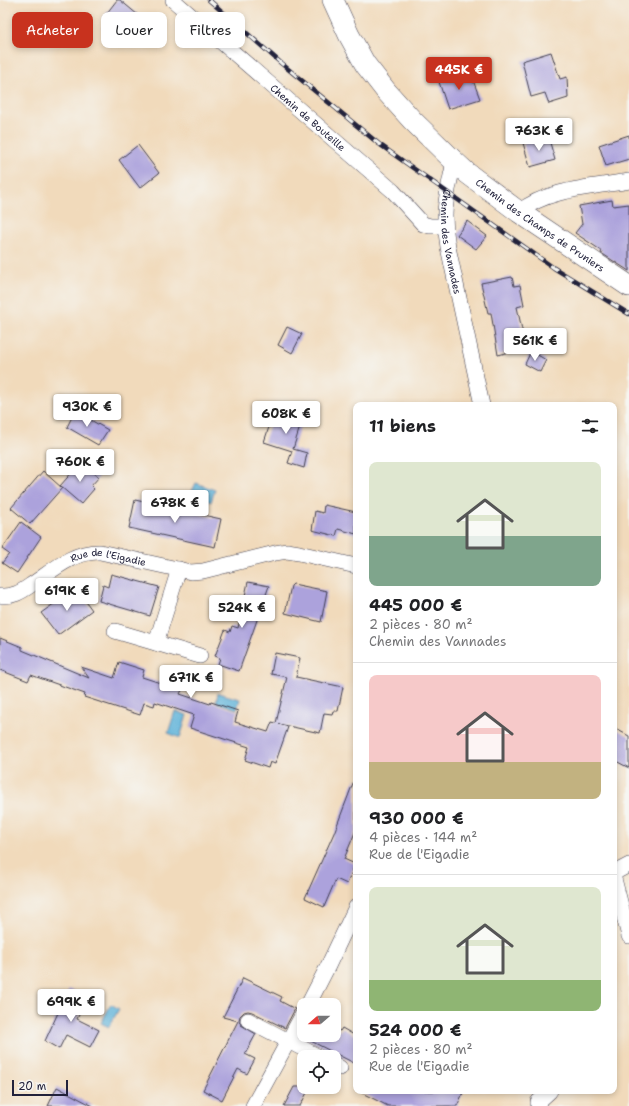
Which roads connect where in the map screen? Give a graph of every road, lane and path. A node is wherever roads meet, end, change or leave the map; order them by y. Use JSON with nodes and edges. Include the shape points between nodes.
{"nodes":[{"id":1,"x":173,"y":0,"type":"edge"},
{"id":2,"x":333,"y":0,"type":"edge"},
{"id":3,"x":454,"y":161,"type":"junction"},
{"id":4,"x":629,"y":181,"type":"edge"},
{"id":5,"x":519,"y":212,"type":"junction"},
{"id":6,"x":445,"y":226,"type":"junction"},
{"id":7,"x":629,"y":286,"type":"edge"},
{"id":8,"x":481,"y":402,"type":"edge"},
{"id":9,"x":353,"y":565,"type":"edge"},
{"id":10,"x":179,"y":569,"type":"junction"},
{"id":11,"x":0,"y":596,"type":"edge"},
{"id":12,"x":114,"y":631,"type":"dead end"},
{"id":13,"x":156,"y":643,"type":"junction"},
{"id":14,"x":200,"y":656,"type":"dead end"},
{"id":15,"x":629,"y":865,"type":"edge"},
{"id":16,"x":617,"y":871,"type":"edge"},
{"id":17,"x":617,"y":890,"type":"edge"},
{"id":18,"x":353,"y":913,"type":"edge"},
{"id":19,"x":629,"y":936,"type":"edge"},
{"id":20,"x":312,"y":998,"type":"edge"},
{"id":21,"x":248,"y":1020,"type":"dead end"},
{"id":22,"x":297,"y":1025,"type":"edge"},
{"id":23,"x":288,"y":1041,"type":"junction"},
{"id":24,"x":305,"y":1050,"type":"edge"},
{"id":25,"x":547,"y":1094,"type":"edge"},
{"id":26,"x":538,"y":1104,"type":"edge"},
{"id":27,"x":253,"y":1106,"type":"edge"}],
"edges":[{"from":1,"to":6,"type":"street","name":"Chemin de Bouteille","via":[[392,190],[423,224]]},
{"from":2,"to":3,"type":"street","via":[[365,64],[391,97]]},
{"from":3,"to":5,"type":"street","name":"Chemin des Champs de Pruniers"},
{"from":3,"to":6,"type":"street","name":"Chemin des Vannades","via":[[447,194]]},
{"from":4,"to":5,"type":"street","via":[[561,192],[537,200]]},
{"from":5,"to":7,"type":"street","name":"Chemin des Champs de Pruniers"},
{"from":6,"to":8,"type":"street","name":"Chemin des Vannades"},
{"from":9,"to":10,"type":"street","name":"Rue de l'Eigadie","via":[[287,551],[203,571]]},
{"from":10,"to":11,"type":"street","name":"Rue de l'Eigadie","via":[[100,552],[88,553],[72,558],[12,596]]},
{"from":10,"to":13,"type":"street"},
{"from":12,"to":13,"type":"street"},
{"from":13,"to":14,"type":"street"},
{"from":15,"to":16,"type":"street"},
{"from":17,"to":19,"type":"street"},
{"from":18,"to":20,"type":"street"},
{"from":21,"to":23,"type":"street"},
{"from":22,"to":23,"type":"street"},
{"from":23,"to":24,"type":"street"},
{"from":23,"to":27,"type":"street"},
{"from":25,"to":26,"type":"street"}]}
